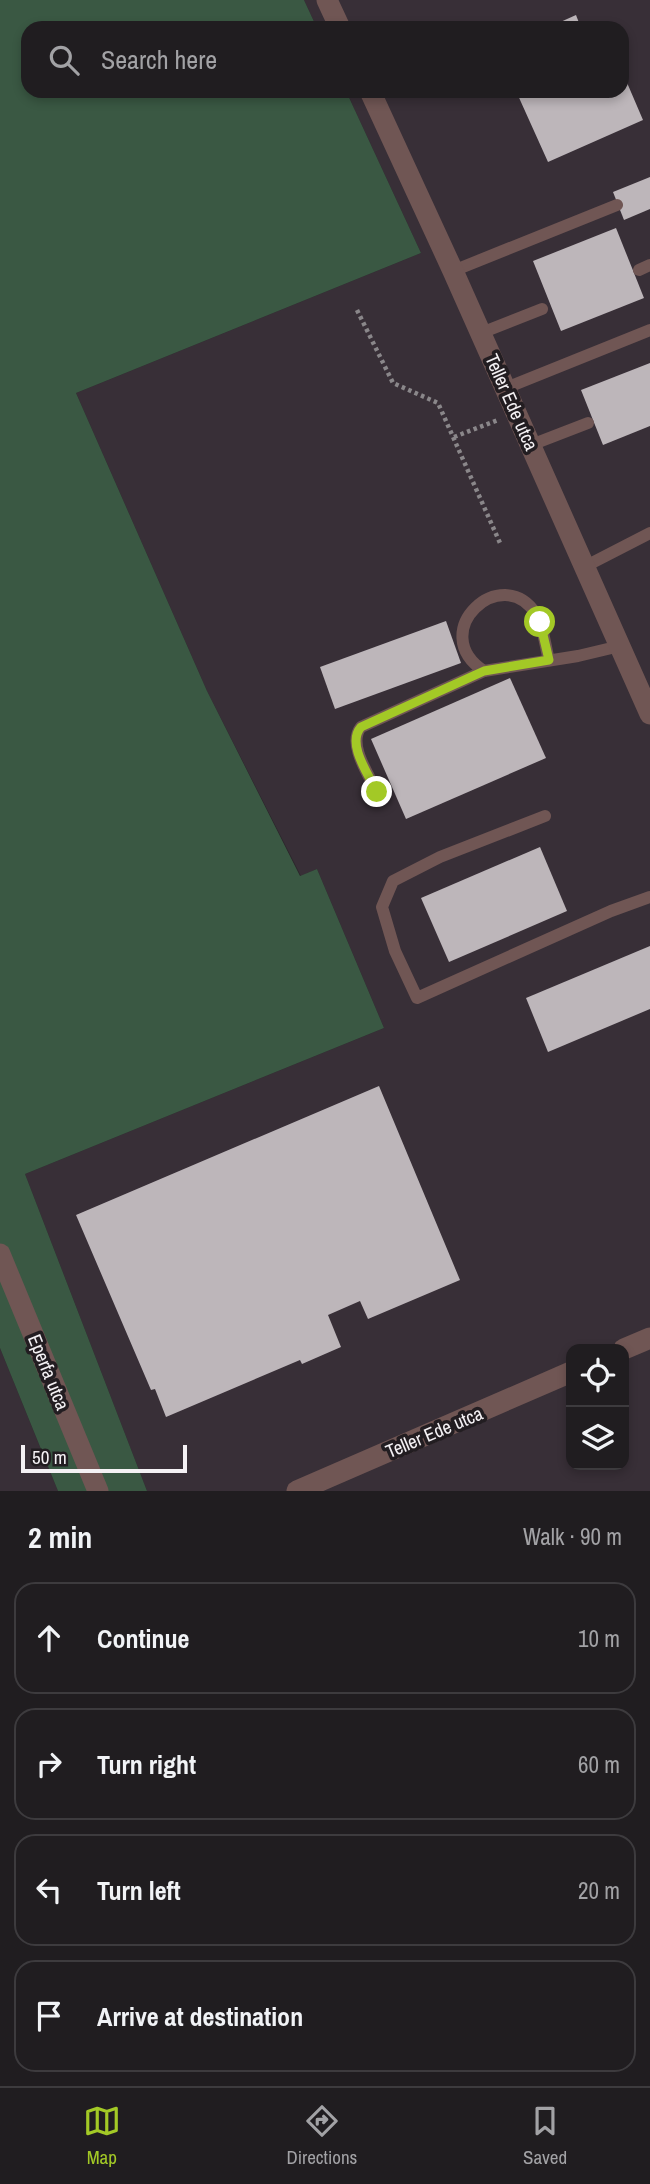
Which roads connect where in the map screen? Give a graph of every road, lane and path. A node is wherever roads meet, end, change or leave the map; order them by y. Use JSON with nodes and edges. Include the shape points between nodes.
{"nodes":[{"id":1,"x":327,"y":0,"type":"edge"},
{"id":2,"x":337,"y":21,"type":"edge"},
{"id":3,"x":373,"y":98,"type":"edge"},
{"id":4,"x":617,"y":205,"type":"dead end"},
{"id":5,"x":453,"y":271,"type":"junction"},
{"id":6,"x":542,"y":309,"type":"dead end"},
{"id":7,"x":356,"y":310,"type":"dead end"},
{"id":8,"x":650,"y":330,"type":"edge"},
{"id":9,"x":481,"y":332,"type":"junction"},
{"id":10,"x":506,"y":388,"type":"junction"},
{"id":11,"x":516,"y":412,"type":"junction"},
{"id":12,"x":588,"y":423,"type":"dead end"},
{"id":13,"x":453,"y":438,"type":"junction"},
{"id":14,"x":531,"y":445,"type":"junction"},
{"id":15,"x":650,"y":533,"type":"edge"},
{"id":16,"x":500,"y":543,"type":"dead end"},
{"id":17,"x":584,"y":567,"type":"junction"},
{"id":18,"x":620,"y":646,"type":"junction"},
{"id":19,"x":549,"y":660,"type":"junction"},
{"id":20,"x":484,"y":671,"type":"junction"},
{"id":21,"x":650,"y":714,"type":"edge"},
{"id":22,"x":377,"y":792,"type":"dead end"},
{"id":23,"x":545,"y":816,"type":"dead end"},
{"id":24,"x":650,"y":897,"type":"edge"},
{"id":25,"x":0,"y":1254,"type":"edge"},
{"id":26,"x":650,"y":1338,"type":"edge"},
{"id":27,"x":629,"y":1347,"type":"edge"},
{"id":28,"x":566,"y":1375,"type":"edge"},
{"id":29,"x":98,"y":1491,"type":"edge"},
{"id":30,"x":296,"y":1491,"type":"edge"}],
"edges":[{"from":1,"to":2,"type":"street"},
{"from":3,"to":5,"type":"street","name":"Teller Ede utca"},
{"from":4,"to":5,"type":"lane"},
{"from":5,"to":9,"type":"street","name":"Teller Ede utca"},
{"from":6,"to":9,"type":"lane"},
{"from":7,"to":13,"type":"path","via":[[393,383],[438,402]]},
{"from":8,"to":10,"type":"lane"},
{"from":9,"to":10,"type":"street","name":"Teller Ede utca"},
{"from":10,"to":11,"type":"street","name":"Teller Ede utca"},
{"from":11,"to":13,"type":"path"},
{"from":11,"to":14,"type":"street","name":"Teller Ede utca"},
{"from":12,"to":14,"type":"lane"},
{"from":13,"to":16,"type":"path"},
{"from":14,"to":17,"type":"street","name":"Teller Ede utca"},
{"from":15,"to":17,"type":"lane"},
{"from":17,"to":18,"type":"street","name":"Teller Ede utca"},
{"from":18,"to":19,"type":"lane"},
{"from":18,"to":21,"type":"street","name":"Teller Ede utca"},
{"from":19,"to":20,"type":"lane"},
{"from":19,"to":20,"type":"lane","via":[[534,611],[512,597],[492,597],[470,612],[463,631],[466,651]]},
{"from":20,"to":22,"type":"lane","via":[[361,727],[356,745]]},
{"from":23,"to":24,"type":"lane","via":[[440,857],[393,881],[382,907],[395,951],[417,998]]},
{"from":25,"to":29,"type":"street","name":"Eperfa utca"},
{"from":26,"to":27,"type":"street"},
{"from":28,"to":30,"type":"street","name":"Teller Ede utca"}]}
